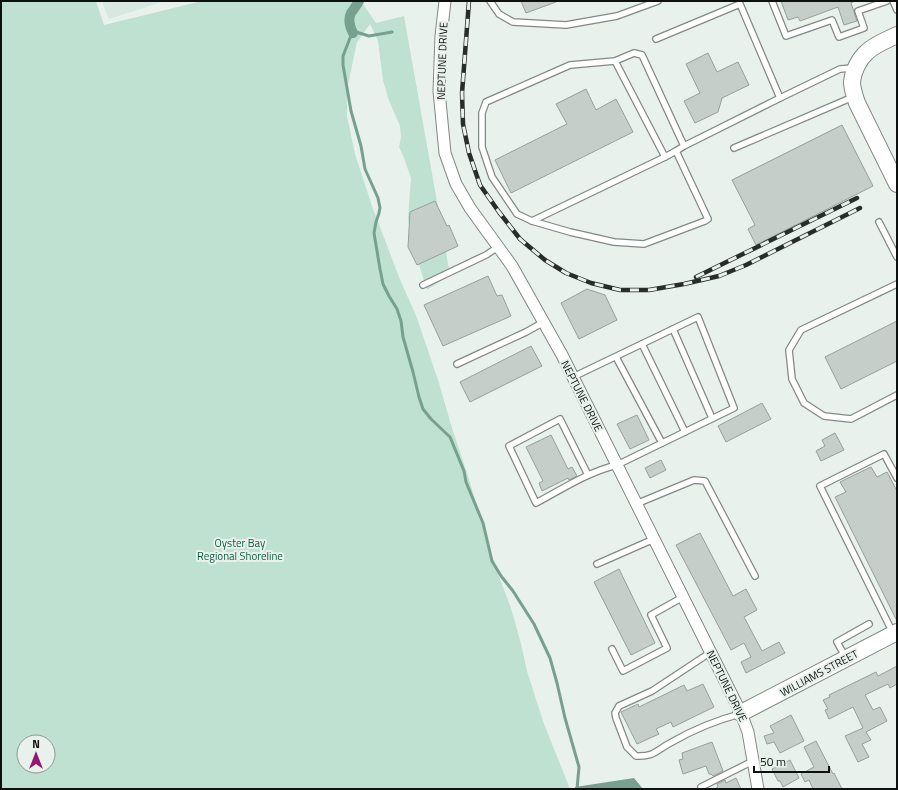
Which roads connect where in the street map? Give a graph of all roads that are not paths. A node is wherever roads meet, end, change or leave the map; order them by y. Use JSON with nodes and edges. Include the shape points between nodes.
{"nodes":[{"id":1,"x":445,"y":1,"type":"edge"},
{"id":2,"x":490,"y":1,"type":"edge"},
{"id":3,"x":658,"y":1,"type":"edge"},
{"id":4,"x":772,"y":1,"type":"edge"},
{"id":5,"x":887,"y":1,"type":"edge"},
{"id":6,"x":893,"y":1,"type":"edge"},
{"id":7,"x":897,"y":10,"type":"edge"},
{"id":8,"x":897,"y":35,"type":"edge"},
{"id":9,"x":656,"y":39,"type":"dead end"},
{"id":10,"x":615,"y":61,"type":"junction"},
{"id":11,"x":856,"y":69,"type":"junction"},
{"id":12,"x":854,"y":96,"type":"junction"},
{"id":13,"x":780,"y":98,"type":"junction"},
{"id":14,"x":684,"y":146,"type":"junction"},
{"id":15,"x":734,"y":148,"type":"dead end"},
{"id":16,"x":676,"y":151,"type":"junction"},
{"id":17,"x":665,"y":157,"type":"junction"},
{"id":18,"x":897,"y":184,"type":"edge"},
{"id":19,"x":532,"y":221,"type":"junction"},
{"id":20,"x":879,"y":222,"type":"dead end"},
{"id":21,"x":498,"y":247,"type":"junction"},
{"id":22,"x":897,"y":257,"type":"edge"},
{"id":23,"x":897,"y":284,"type":"edge"},
{"id":24,"x":423,"y":285,"type":"dead end"},
{"id":25,"x":544,"y":322,"type":"junction"},
{"id":26,"x":673,"y":329,"type":"junction"},
{"id":27,"x":642,"y":344,"type":"junction"},
{"id":28,"x":616,"y":357,"type":"junction"},
{"id":29,"x":457,"y":364,"type":"dead end"},
{"id":30,"x":573,"y":378,"type":"junction"},
{"id":31,"x":897,"y":395,"type":"edge"},
{"id":32,"x":712,"y":418,"type":"junction"},
{"id":33,"x":685,"y":432,"type":"junction"},
{"id":34,"x":662,"y":443,"type":"junction"},
{"id":35,"x":617,"y":465,"type":"junction"},
{"id":36,"x":588,"y":475,"type":"junction"},
{"id":37,"x":897,"y":478,"type":"edge"},
{"id":38,"x":636,"y":504,"type":"junction"},
{"id":39,"x":654,"y":539,"type":"junction"},
{"id":40,"x":597,"y":564,"type":"dead end"},
{"id":41,"x":754,"y":576,"type":"dead end"},
{"id":42,"x":683,"y":597,"type":"junction"},
{"id":43,"x":869,"y":624,"type":"dead end"},
{"id":44,"x":895,"y":633,"type":"edge"},
{"id":45,"x":612,"y":649,"type":"dead end"},
{"id":46,"x":710,"y":652,"type":"junction"},
{"id":47,"x":846,"y":659,"type":"junction"},
{"id":48,"x":741,"y":713,"type":"junction"},
{"id":49,"x":753,"y":761,"type":"junction"},
{"id":50,"x":701,"y":786,"type":"dead end"},
{"id":51,"x":758,"y":789,"type":"edge"}],
"edges":[{"from":1,"to":21,"type":"street","name":"NEPTUNE DRIVE","via":[[439,91],[445,153],[456,184]]},
{"from":2,"to":3,"type":"lane","via":[[499,14],[513,22],[566,25],[617,16]]},
{"from":4,"to":5,"type":"lane","via":[[786,36],[832,20],[839,38],[864,28],[858,11]]},
{"from":6,"to":7,"type":"lane"},
{"from":8,"to":11,"type":"street","via":[[867,52]]},
{"from":9,"to":13,"type":"lane","via":[[740,4]]},
{"from":10,"to":14,"type":"lane","via":[[634,53],[642,55]]},
{"from":10,"to":17,"type":"lane"},
{"from":10,"to":19,"type":"lane","via":[[570,65],[486,102],[482,113],[482,147],[492,177],[517,214]]},
{"from":11,"to":12,"type":"street","via":[[852,82]]},
{"from":11,"to":13,"type":"lane","via":[[840,69]]},
{"from":12,"to":15,"type":"lane"},
{"from":12,"to":18,"type":"street"},
{"from":13,"to":14,"type":"lane"},
{"from":14,"to":16,"type":"lane"},
{"from":16,"to":17,"type":"lane"},
{"from":16,"to":19,"type":"lane","via":[[708,219],[705,221],[644,244],[614,242]]},
{"from":17,"to":19,"type":"lane"},
{"from":20,"to":22,"type":"lane"},
{"from":21,"to":24,"type":"lane","via":[[486,256]]},
{"from":21,"to":25,"type":"street","name":"NEPTUNE DRIVE","via":[[512,266]]},
{"from":23,"to":31,"type":"lane","via":[[801,330],[789,350],[792,379],[804,403],[824,416],[851,419]]},
{"from":25,"to":29,"type":"lane"},
{"from":25,"to":30,"type":"street","name":"NEPTUNE DRIVE"},
{"from":26,"to":27,"type":"lane"},
{"from":26,"to":32,"type":"lane"},
{"from":26,"to":32,"type":"lane","via":[[698,317],[734,408]]},
{"from":27,"to":28,"type":"lane"},
{"from":27,"to":33,"type":"lane"},
{"from":28,"to":30,"type":"lane"},
{"from":28,"to":34,"type":"lane"},
{"from":30,"to":35,"type":"street","name":"NEPTUNE DRIVE"},
{"from":32,"to":33,"type":"lane"},
{"from":33,"to":34,"type":"lane"},
{"from":34,"to":35,"type":"lane"},
{"from":35,"to":36,"type":"lane"},
{"from":35,"to":38,"type":"street","name":"NEPTUNE DRIVE"},
{"from":36,"to":36,"type":"lane","via":[[536,503],[509,446],[560,419]]},
{"from":37,"to":44,"type":"lane","via":[[884,454],[820,486]]},
{"from":38,"to":39,"type":"street","name":"NEPTUNE DRIVE"},
{"from":38,"to":41,"type":"lane","via":[[694,480],[705,481]]},
{"from":39,"to":40,"type":"lane"},
{"from":39,"to":42,"type":"street","name":"NEPTUNE DRIVE"},
{"from":42,"to":45,"type":"lane","via":[[651,615],[667,648],[623,671]]},
{"from":42,"to":46,"type":"street","name":"NEPTUNE DRIVE"},
{"from":43,"to":47,"type":"lane","via":[[837,642]]},
{"from":44,"to":47,"type":"street","name":"WILLIAMS STREET"},
{"from":46,"to":48,"type":"street","name":"NEPTUNE DRIVE"},
{"from":46,"to":48,"type":"lane","via":[[652,691],[620,706],[615,713],[627,747],[636,756],[651,755],[671,742],[721,719]]},
{"from":47,"to":48,"type":"street","name":"WILLIAMS STREET"},
{"from":48,"to":49,"type":"street","name":"NEPTUNE DRIVE","via":[[748,732]]},
{"from":49,"to":50,"type":"lane"},
{"from":49,"to":51,"type":"street","name":"NEPTUNE DRIVE"}]}
